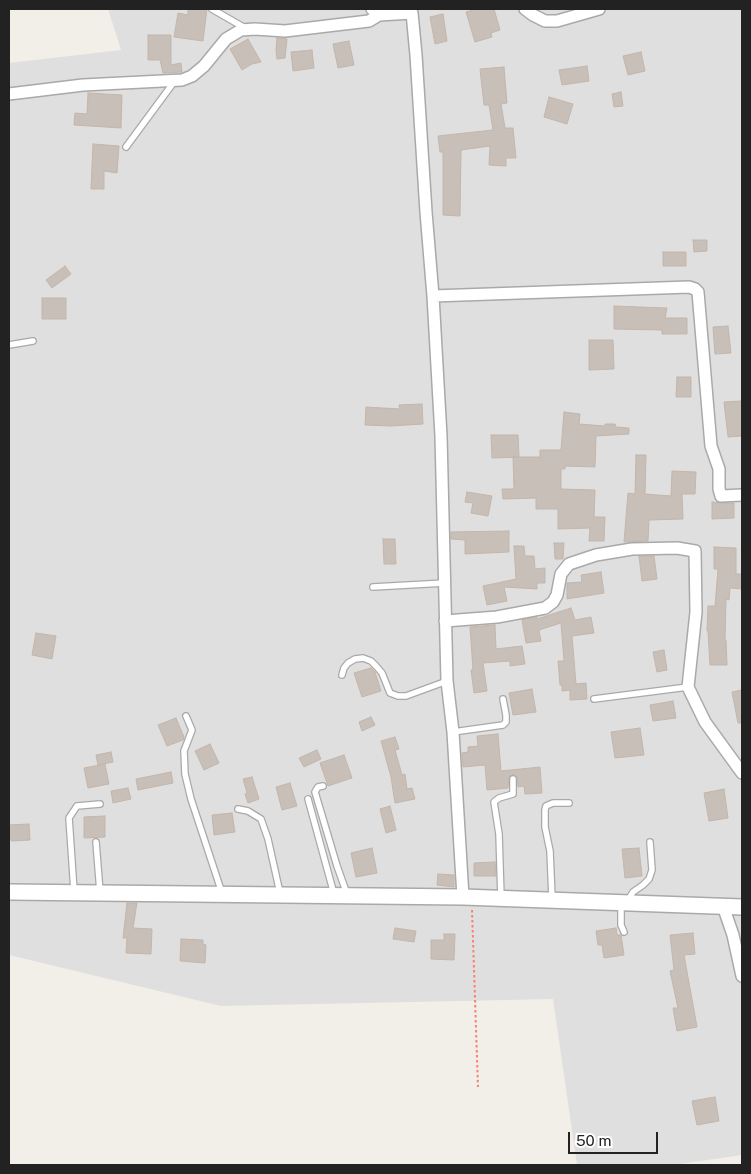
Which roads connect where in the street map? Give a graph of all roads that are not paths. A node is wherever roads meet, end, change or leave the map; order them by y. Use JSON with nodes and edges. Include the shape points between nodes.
{"nodes":[{"id":1,"x":212,"y":9,"type":"edge"},
{"id":2,"x":525,"y":9,"type":"edge"},
{"id":3,"x":598,"y":9,"type":"edge"},
{"id":4,"x":416,"y":11,"type":"edge"},
{"id":5,"x":376,"y":12,"type":"edge"},
{"id":6,"x":247,"y":28,"type":"junction"},
{"id":7,"x":174,"y":82,"type":"junction"},
{"id":8,"x":9,"y":94,"type":"edge"},
{"id":9,"x":126,"y":147,"type":"dead end"},
{"id":10,"x":433,"y":296,"type":"junction"},
{"id":11,"x":33,"y":341,"type":"dead end"},
{"id":12,"x":9,"y":345,"type":"edge"},
{"id":13,"x":742,"y":495,"type":"edge"},
{"id":14,"x":446,"y":583,"type":"junction"},
{"id":15,"x":373,"y":587,"type":"dead end"},
{"id":16,"x":445,"y":622,"type":"junction"},
{"id":17,"x":342,"y":676,"type":"dead end"},
{"id":18,"x":447,"y":681,"type":"junction"},
{"id":19,"x":688,"y":687,"type":"junction"},
{"id":20,"x":503,"y":699,"type":"dead end"},
{"id":21,"x":594,"y":699,"type":"dead end"},
{"id":22,"x":186,"y":716,"type":"dead end"},
{"id":23,"x":453,"y":732,"type":"junction"},
{"id":24,"x":742,"y":772,"type":"edge"},
{"id":25,"x":513,"y":780,"type":"dead end"},
{"id":26,"x":323,"y":786,"type":"dead end"},
{"id":27,"x":308,"y":800,"type":"dead end"},
{"id":28,"x":568,"y":803,"type":"dead end"},
{"id":29,"x":100,"y":804,"type":"dead end"},
{"id":30,"x":238,"y":809,"type":"dead end"},
{"id":31,"x":96,"y":842,"type":"dead end"},
{"id":32,"x":650,"y":842,"type":"dead end"},
{"id":33,"x":9,"y":892,"type":"edge"},
{"id":34,"x":74,"y":893,"type":"junction"},
{"id":35,"x":100,"y":894,"type":"junction"},
{"id":36,"x":222,"y":895,"type":"junction"},
{"id":37,"x":280,"y":895,"type":"junction"},
{"id":38,"x":341,"y":896,"type":"junction"},
{"id":39,"x":467,"y":898,"type":"junction"},
{"id":40,"x":501,"y":900,"type":"junction"},
{"id":41,"x":552,"y":900,"type":"junction"},
{"id":42,"x":624,"y":902,"type":"junction"},
{"id":43,"x":723,"y":906,"type":"junction"},
{"id":44,"x":742,"y":908,"type":"edge"},
{"id":45,"x":624,"y":932,"type":"dead end"},
{"id":46,"x":742,"y":976,"type":"edge"}],
"edges":[{"from":1,"to":6,"type":"lane"},
{"from":2,"to":3,"type":"street","via":[[545,21]]},
{"from":4,"to":5,"type":"street"},
{"from":4,"to":10,"type":"street","via":[[416,55]]},
{"from":5,"to":6,"type":"street","via":[[369,21],[285,31]]},
{"from":6,"to":7,"type":"street","via":[[226,39],[192,76]]},
{"from":7,"to":8,"type":"street","via":[[83,84]]},
{"from":7,"to":9,"type":"lane"},
{"from":10,"to":13,"type":"street","via":[[694,289],[698,292],[711,446],[719,469],[719,489],[721,496]]},
{"from":10,"to":14,"type":"street"},
{"from":11,"to":12,"type":"lane"},
{"from":14,"to":15,"type":"lane"},
{"from":14,"to":16,"type":"street"},
{"from":16,"to":18,"type":"street"},
{"from":16,"to":19,"type":"street","via":[[544,608],[557,595],[561,574],[569,564],[596,555],[632,549],[695,551],[696,612]]},
{"from":17,"to":18,"type":"lane","via":[[348,663],[363,658],[376,666],[390,693],[398,696]]},
{"from":18,"to":23,"type":"street"},
{"from":19,"to":21,"type":"lane"},
{"from":19,"to":24,"type":"street","via":[[705,722]]},
{"from":20,"to":23,"type":"lane","via":[[506,722],[503,725]]},
{"from":22,"to":36,"type":"lane","via":[[192,730],[184,751],[190,799]]},
{"from":23,"to":39,"type":"street"},
{"from":25,"to":40,"type":"lane","via":[[513,794],[494,802],[499,834]]},
{"from":26,"to":38,"type":"lane","via":[[315,792],[337,866]]},
{"from":27,"to":38,"type":"lane"},
{"from":28,"to":41,"type":"lane","via":[[553,803],[545,810]]},
{"from":29,"to":34,"type":"lane","via":[[77,806],[70,818]]},
{"from":30,"to":37,"type":"lane","via":[[261,818]]},
{"from":31,"to":35,"type":"lane"},
{"from":32,"to":42,"type":"lane","via":[[652,870],[649,879]]},
{"from":33,"to":34,"type":"street"},
{"from":34,"to":35,"type":"street"},
{"from":35,"to":36,"type":"street"},
{"from":36,"to":37,"type":"street"},
{"from":37,"to":38,"type":"street"},
{"from":38,"to":39,"type":"street"},
{"from":39,"to":40,"type":"street"},
{"from":40,"to":41,"type":"street"},
{"from":41,"to":42,"type":"street"},
{"from":42,"to":43,"type":"street"},
{"from":42,"to":45,"type":"lane","via":[[621,925]]},
{"from":43,"to":44,"type":"street"},
{"from":43,"to":46,"type":"street"}]}
